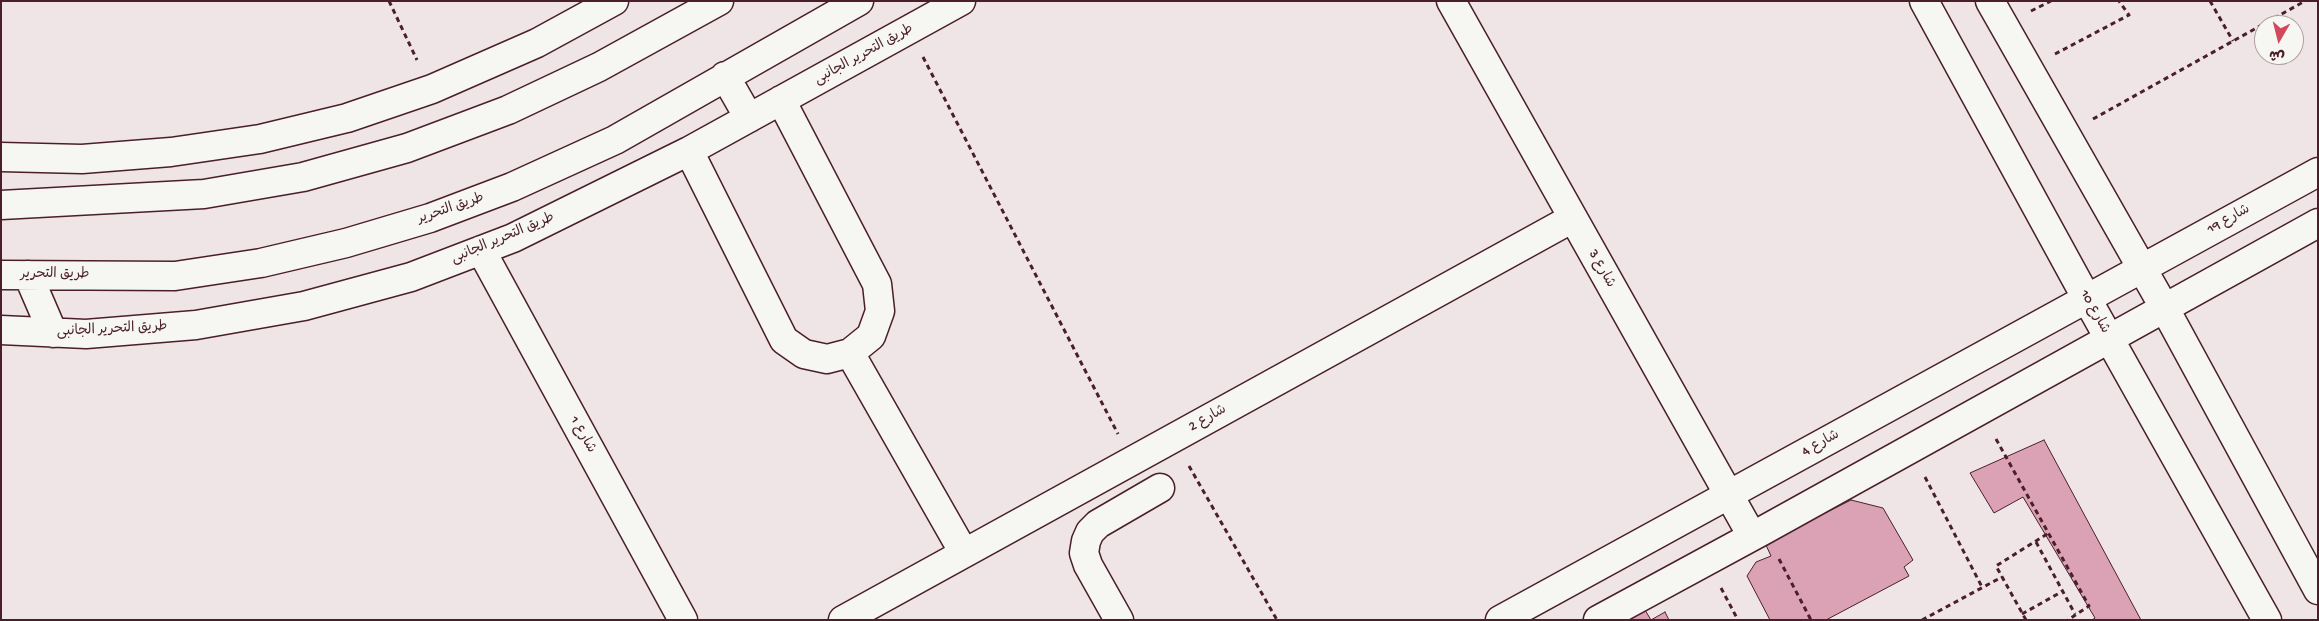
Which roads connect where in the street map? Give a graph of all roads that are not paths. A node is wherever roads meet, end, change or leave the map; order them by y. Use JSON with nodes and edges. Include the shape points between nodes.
{"nodes":[{"id":1,"x":614,"y":1,"type":"edge"},
{"id":2,"x":719,"y":1,"type":"edge"},
{"id":3,"x":859,"y":1,"type":"edge"},
{"id":4,"x":961,"y":1,"type":"edge"},
{"id":5,"x":1450,"y":1,"type":"edge"},
{"id":6,"x":1924,"y":1,"type":"edge"},
{"id":7,"x":1990,"y":1,"type":"edge"},
{"id":8,"x":725,"y":76,"type":"junction"},
{"id":9,"x":781,"y":100,"type":"junction"},
{"id":10,"x":749,"y":118,"type":"junction"},
{"id":11,"x":689,"y":151,"type":"junction"},
{"id":12,"x":1,"y":157,"type":"edge"},
{"id":13,"x":2318,"y":172,"type":"edge"},
{"id":14,"x":1,"y":205,"type":"edge"},
{"id":15,"x":1573,"y":218,"type":"junction"},
{"id":16,"x":2318,"y":223,"type":"edge"},
{"id":17,"x":481,"y":250,"type":"junction"},
{"id":18,"x":2141,"y":268,"type":"junction"},
{"id":19,"x":28,"y":275,"type":"junction"},
{"id":20,"x":1,"y":276,"type":"edge"},
{"id":21,"x":2087,"y":298,"type":"junction"},
{"id":22,"x":2164,"y":307,"type":"junction"},
{"id":23,"x":1,"y":330,"type":"edge"},
{"id":24,"x":52,"y":334,"type":"junction"},
{"id":25,"x":2109,"y":338,"type":"junction"},
{"id":26,"x":850,"y":353,"type":"junction"},
{"id":27,"x":1160,"y":488,"type":"dead end"},
{"id":28,"x":1729,"y":495,"type":"junction"},
{"id":29,"x":1758,"y":533,"type":"junction"},
{"id":30,"x":964,"y":553,"type":"junction"},
{"id":31,"x":2318,"y":590,"type":"edge"},
{"id":32,"x":683,"y":620,"type":"edge"},
{"id":33,"x":843,"y":620,"type":"edge"},
{"id":34,"x":1119,"y":620,"type":"edge"},
{"id":35,"x":1500,"y":620,"type":"edge"},
{"id":36,"x":1598,"y":620,"type":"edge"},
{"id":37,"x":2267,"y":620,"type":"edge"}],
"edges":[{"from":1,"to":12,"type":"street","via":[[537,42],[432,90],[347,118],[260,139],[171,152],[82,159]]},
{"from":2,"to":14,"type":"street","via":[[599,67],[516,106],[407,148],[303,177],[204,194]]},
{"from":3,"to":8,"type":"street","name":"طريق التحرير"},
{"from":4,"to":9,"type":"street","name":"طريق التحرير الجانبى"},
{"from":5,"to":15,"type":"street","name":"شارع 3"},
{"from":6,"to":21,"type":"street","name":"شارع 10"},
{"from":7,"to":18,"type":"street"},
{"from":8,"to":10,"type":"street"},
{"from":8,"to":19,"type":"street","name":"طريق التحرير","via":[[615,140],[512,187],[430,218],[346,243],[261,263],[175,276]]},
{"from":9,"to":10,"type":"street","name":"طريق التحرير الجانبى"},
{"from":9,"to":26,"type":"street","via":[[877,284],[880,311],[870,336]]},
{"from":10,"to":11,"type":"street","name":"طريق التحرير الجانبى"},
{"from":11,"to":17,"type":"street","name":"طريق التحرير الجانبى","via":[[513,238]]},
{"from":11,"to":26,"type":"street","via":[[784,340],[804,354],[827,359]]},
{"from":13,"to":18,"type":"street","name":"شارع 19"},
{"from":15,"to":28,"type":"street","name":"شارع 3"},
{"from":15,"to":30,"type":"street","name":"شارع 2"},
{"from":16,"to":22,"type":"street"},
{"from":17,"to":24,"type":"street","name":"طريق التحرير الجانبى","via":[[410,277],[304,306],[196,325]]},
{"from":17,"to":32,"type":"street","name":"شارع 1"},
{"from":18,"to":21,"type":"street","name":"شارع 4"},
{"from":18,"to":22,"type":"street"},
{"from":19,"to":20,"type":"street","name":"طريق التحرير"},
{"from":19,"to":24,"type":"street"},
{"from":21,"to":25,"type":"street","name":"شارع 10"},
{"from":21,"to":28,"type":"street","name":"شارع 4"},
{"from":22,"to":25,"type":"street"},
{"from":22,"to":31,"type":"street"},
{"from":23,"to":24,"type":"street","name":"طريق التحرير الجانبى"},
{"from":25,"to":29,"type":"street"},
{"from":25,"to":37,"type":"street","name":"شارع 10"},
{"from":26,"to":30,"type":"street"},
{"from":27,"to":34,"type":"street","via":[[1098,524],[1086,541],[1084,553],[1088,566]]},
{"from":28,"to":29,"type":"street","name":"شارع 3"},
{"from":28,"to":35,"type":"street","name":"شارع 4"},
{"from":29,"to":36,"type":"street"},
{"from":30,"to":33,"type":"street","name":"شارع 2"}]}
